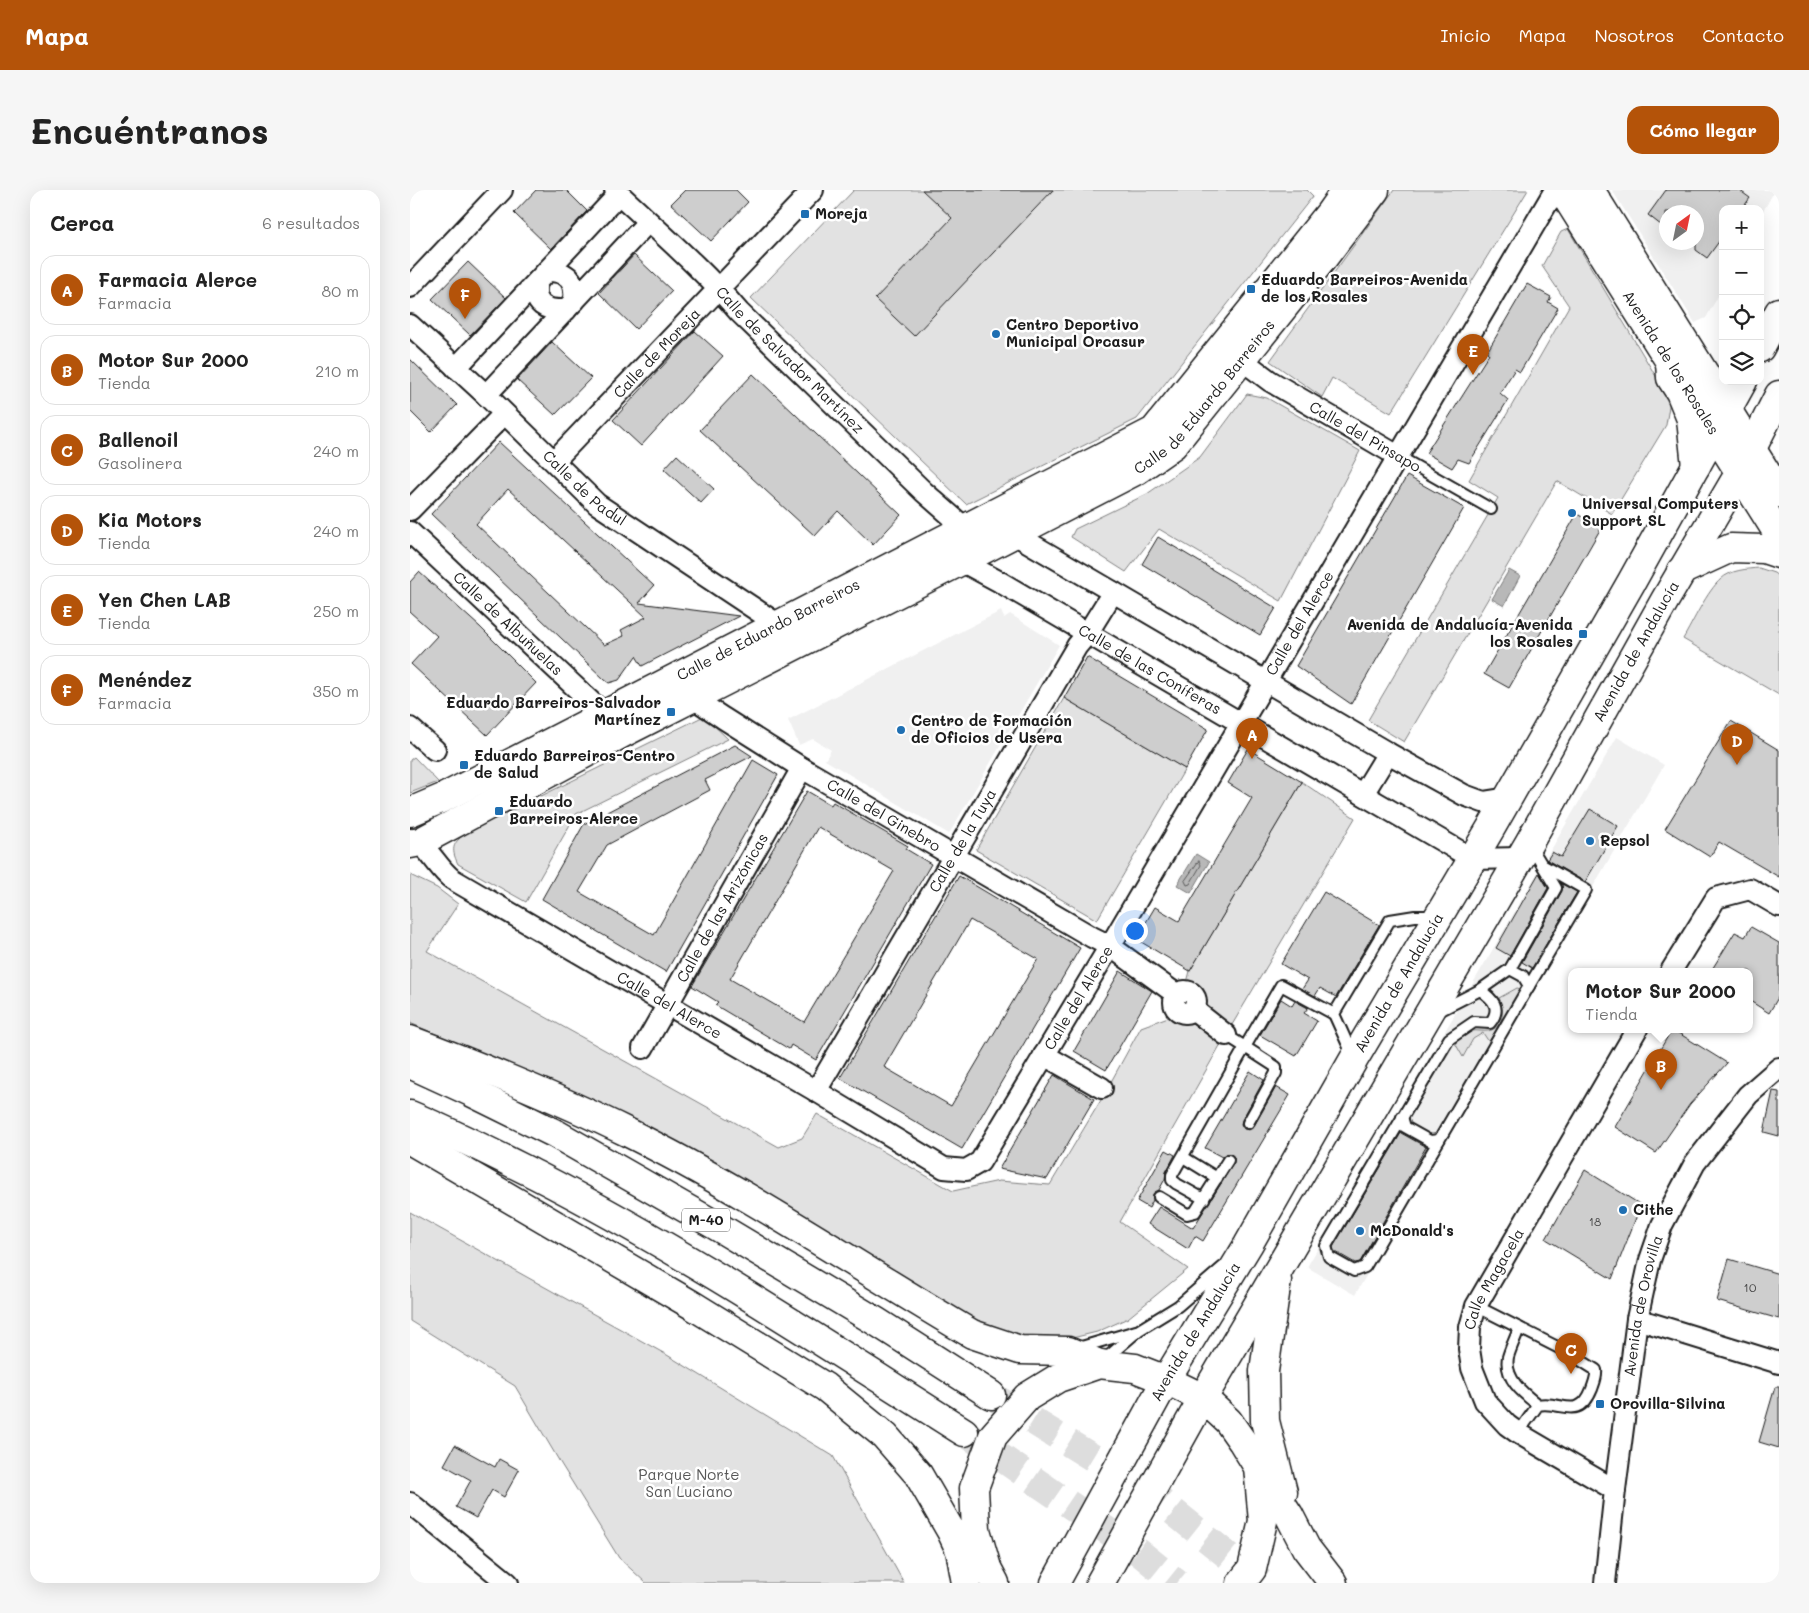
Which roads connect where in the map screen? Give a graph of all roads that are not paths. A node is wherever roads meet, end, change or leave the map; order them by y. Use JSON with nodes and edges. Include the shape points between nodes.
{"nodes":[{"id":1,"x":502,"y":190,"type":"edge"},
{"id":2,"x":1346,"y":190,"type":"edge"},
{"id":3,"x":1375,"y":190,"type":"edge"},
{"id":4,"x":1555,"y":190,"type":"edge"},
{"id":5,"x":1562,"y":190,"type":"edge"},
{"id":6,"x":1590,"y":190,"type":"edge"},
{"id":7,"x":617,"y":192,"type":"edge"},
{"id":8,"x":801,"y":194,"type":"edge"},
{"id":9,"x":648,"y":222,"type":"junction"},
{"id":10,"x":542,"y":277,"type":"junction"},
{"id":11,"x":410,"y":287,"type":"edge"},
{"id":12,"x":718,"y":288,"type":"junction"},
{"id":13,"x":570,"y":306,"type":"junction"},
{"id":14,"x":1779,"y":312,"type":"edge"},
{"id":15,"x":410,"y":325,"type":"edge"},
{"id":16,"x":1764,"y":340,"type":"edge"},
{"id":17,"x":1242,"y":360,"type":"junction"},
{"id":18,"x":1670,"y":361,"type":"junction"},
{"id":19,"x":456,"y":368,"type":"junction"},
{"id":20,"x":1741,"y":385,"type":"edge"},
{"id":21,"x":1779,"y":394,"type":"edge"},
{"id":22,"x":486,"y":395,"type":"junction"},
{"id":23,"x":1728,"y":409,"type":"junction"},
{"id":24,"x":504,"y":414,"type":"junction"},
{"id":25,"x":1715,"y":433,"type":"junction"},
{"id":26,"x":1752,"y":448,"type":"junction"},
{"id":27,"x":1398,"y":456,"type":"junction"},
{"id":28,"x":554,"y":461,"type":"junction"},
{"id":29,"x":1696,"y":466,"type":"junction"},
{"id":30,"x":1740,"y":472,"type":"junction"},
{"id":31,"x":1779,"y":493,"type":"edge"},
{"id":32,"x":1491,"y":509,"type":"dead end"},
{"id":33,"x":410,"y":510,"type":"edge"},
{"id":34,"x":965,"y":528,"type":"junction"},
{"id":35,"x":410,"y":532,"type":"edge"},
{"id":36,"x":1014,"y":534,"type":"junction"},
{"id":37,"x":1779,"y":534,"type":"edge"},
{"id":38,"x":1779,"y":554,"type":"edge"},
{"id":39,"x":961,"y":561,"type":"junction"},
{"id":40,"x":1681,"y":572,"type":"junction"},
{"id":41,"x":1113,"y":592,"type":"junction"},
{"id":42,"x":779,"y":625,"type":"junction"},
{"id":43,"x":1087,"y":634,"type":"junction"},
{"id":44,"x":1266,"y":680,"type":"junction"},
{"id":45,"x":693,"y":698,"type":"junction"},
{"id":46,"x":605,"y":715,"type":"junction"},
{"id":47,"x":1241,"y":722,"type":"junction"},
{"id":48,"x":410,"y":728,"type":"edge"},
{"id":49,"x":435,"y":750,"type":"dead end"},
{"id":50,"x":1388,"y":753,"type":"junction"},
{"id":51,"x":802,"y":768,"type":"junction"},
{"id":52,"x":1363,"y":794,"type":"junction"},
{"id":53,"x":443,"y":798,"type":"junction"},
{"id":54,"x":1508,"y":798,"type":"junction"},
{"id":55,"x":410,"y":812,"type":"edge"},
{"id":56,"x":413,"y":841,"type":"edge"},
{"id":57,"x":1531,"y":855,"type":"junction"},
{"id":58,"x":954,"y":856,"type":"junction"},
{"id":59,"x":1473,"y":859,"type":"junction"},
{"id":60,"x":1779,"y":906,"type":"edge"},
{"id":61,"x":1439,"y":916,"type":"junction"},
{"id":62,"x":1110,"y":946,"type":"junction"},
{"id":63,"x":1673,"y":968,"type":"edge"},
{"id":64,"x":1510,"y":969,"type":"junction"},
{"id":65,"x":1529,"y":986,"type":"junction"},
{"id":66,"x":1480,"y":990,"type":"junction"},
{"id":67,"x":668,"y":1006,"type":"junction"},
{"id":68,"x":1334,"y":1014,"type":"junction"},
{"id":69,"x":1425,"y":1018,"type":"junction"},
{"id":70,"x":1635,"y":1033,"type":"edge"},
{"id":71,"x":1226,"y":1035,"type":"joint"},
{"id":72,"x":410,"y":1040,"type":"edge"},
{"id":73,"x":1245,"y":1047,"type":"junction"},
{"id":74,"x":642,"y":1048,"type":"dead end"},
{"id":75,"x":1044,"y":1055,"type":"junction"},
{"id":76,"x":1354,"y":1059,"type":"junction"},
{"id":77,"x":410,"y":1064,"type":"edge"},
{"id":78,"x":1779,"y":1068,"type":"edge"},
{"id":79,"x":1102,"y":1088,"type":"dead end"},
{"id":80,"x":816,"y":1091,"type":"junction"},
{"id":81,"x":410,"y":1115,"type":"edge"},
{"id":82,"x":1402,"y":1117,"type":"junction"},
{"id":83,"x":1248,"y":1123,"type":"dead end"},
{"id":84,"x":410,"y":1140,"type":"edge"},
{"id":85,"x":1439,"y":1140,"type":"junction"},
{"id":86,"x":1183,"y":1158,"type":"junction"},
{"id":87,"x":1228,"y":1160,"type":"dead end"},
{"id":88,"x":1217,"y":1178,"type":"junction"},
{"id":89,"x":1159,"y":1197,"type":"dead end"},
{"id":90,"x":1204,"y":1199,"type":"junction"},
{"id":91,"x":1248,"y":1245,"type":"junction"},
{"id":92,"x":1279,"y":1267,"type":"junction"},
{"id":93,"x":1476,"y":1306,"type":"junction"},
{"id":94,"x":1637,"y":1319,"type":"junction"},
{"id":95,"x":1519,"y":1328,"type":"junction"},
{"id":96,"x":1139,"y":1330,"type":"junction"},
{"id":97,"x":1068,"y":1351,"type":"junction"},
{"id":98,"x":1779,"y":1363,"type":"edge"},
{"id":99,"x":1099,"y":1364,"type":"junction"},
{"id":100,"x":1166,"y":1380,"type":"junction"},
{"id":101,"x":991,"y":1395,"type":"tunnel mouth"},
{"id":102,"x":1202,"y":1398,"type":"junction"},
{"id":103,"x":1538,"y":1405,"type":"junction"},
{"id":104,"x":964,"y":1432,"type":"tunnel mouth"},
{"id":105,"x":1518,"y":1433,"type":"junction"},
{"id":106,"x":1258,"y":1467,"type":"junction"},
{"id":107,"x":1615,"y":1490,"type":"junction"},
{"id":108,"x":410,"y":1503,"type":"edge"},
{"id":109,"x":1289,"y":1515,"type":"junction"},
{"id":110,"x":983,"y":1578,"type":"edge"},
{"id":111,"x":508,"y":1583,"type":"edge"},
{"id":112,"x":1056,"y":1583,"type":"edge"},
{"id":113,"x":1100,"y":1583,"type":"edge"},
{"id":114,"x":1241,"y":1583,"type":"edge"},
{"id":115,"x":1333,"y":1583,"type":"edge"},
{"id":116,"x":1605,"y":1583,"type":"edge"}],
"edges":[{"from":1,"to":11,"type":"street"},
{"from":2,"to":34,"type":"main road","name":"Calle de Eduardo Barreiros","via":[[1154,431]]},
{"from":3,"to":17,"type":"main road","name":"Calle de Eduardo Barreiros"},
{"from":4,"to":27,"type":"street","name":"Calle del Alerce"},
{"from":5,"to":18,"type":"main road","name":"Avenida de los Rosales"},
{"from":6,"to":23,"type":"main road","name":"Avenida de los Rosales"},
{"from":7,"to":9,"type":"street","name":"Calle de Salvador Martínez"},
{"from":7,"to":10,"type":"street"},
{"from":8,"to":12,"type":"street","name":"Calle de Moreja"},
{"from":9,"to":12,"type":"street","name":"Calle de Salvador Martínez"},
{"from":9,"to":13,"type":"street"},
{"from":10,"to":13,"type":"street","via":[[536,293],[541,304],[552,310]]},
{"from":10,"to":13,"type":"street","via":[[556,271],[568,276],[574,287]]},
{"from":10,"to":19,"type":"street"},
{"from":12,"to":28,"type":"street","name":"Calle de Moreja"},
{"from":12,"to":34,"type":"street","name":"Calle de Salvador Martínez","via":[[924,492]]},
{"from":13,"to":22,"type":"street"},
{"from":14,"to":16,"type":"main road"},
{"from":15,"to":19,"type":"street","name":"Calle de Padul"},
{"from":17,"to":27,"type":"street","name":"Calle del Pinsapo","via":[[1270,381]]},
{"from":17,"to":36,"type":"main road","name":"Calle de Eduardo Barreiros","via":[[1173,445],[1138,470]]},
{"from":18,"to":25,"type":"main road","name":"Avenida de los Rosales"},
{"from":18,"to":29,"type":"main road","via":[[1671,378],[1691,419]]},
{"from":19,"to":22,"type":"street","name":"Calle de Padul"},
{"from":20,"to":23,"type":"main road","name":"Avenida de Andalucía"},
{"from":21,"to":26,"type":"main road","name":"Avenida de Andalucía"},
{"from":22,"to":24,"type":"street","name":"Calle de Padul"},
{"from":23,"to":25,"type":"main road","name":"Avenida de Andalucía"},
{"from":23,"to":26,"type":"main road","name":"Avenida de los Rosales"},
{"from":24,"to":28,"type":"street","name":"Calle de Padul"},
{"from":24,"to":33,"type":"street"},
{"from":25,"to":29,"type":"main road","name":"Avenida de Andalucía"},
{"from":25,"to":30,"type":"main road","name":"Avenida de los Rosales"},
{"from":26,"to":30,"type":"main road","name":"Avenida de Andalucía"},
{"from":26,"to":31,"type":"main road","name":"Avenida de los Rosales"},
{"from":27,"to":32,"type":"lane","name":"Calle del Pinsapo"},
{"from":27,"to":44,"type":"street","name":"Calle del Alerce"},
{"from":28,"to":42,"type":"street","name":"Calle de Padul","via":[[597,504]]},
{"from":29,"to":54,"type":"main road","name":"Avenida de Andalucía"},
{"from":30,"to":37,"type":"main road","name":"Avenida de los Rosales"},
{"from":30,"to":40,"type":"main road","name":"Avenida de Andalucía"},
{"from":34,"to":36,"type":"street"},
{"from":34,"to":39,"type":"street"},
{"from":34,"to":42,"type":"main road","name":"Calle de Eduardo Barreiros"},
{"from":35,"to":46,"type":"street","name":"Calle de Albuñuelas"},
{"from":36,"to":39,"type":"main road","name":"Calle de Eduardo Barreiros"},
{"from":36,"to":41,"type":"street"},
{"from":38,"to":40,"type":"main road","via":[[1764,549],[1730,548]]},
{"from":39,"to":43,"type":"street","name":"Calle de las Coníferas"},
{"from":39,"to":45,"type":"main road","name":"Calle de Eduardo Barreiros"},
{"from":40,"to":57,"type":"main road","name":"Avenida de Andalucía"},
{"from":41,"to":43,"type":"street","name":"Calle de la Tuya"},
{"from":41,"to":44,"type":"street"},
{"from":42,"to":46,"type":"main road","name":"Calle de Eduardo Barreiros"},
{"from":43,"to":47,"type":"street","name":"Calle de las Coníferas"},
{"from":43,"to":58,"type":"street","name":"Calle de la Tuya"},
{"from":44,"to":47,"type":"street","name":"Calle del Alerce"},
{"from":44,"to":50,"type":"street"},
{"from":45,"to":51,"type":"street","name":"Calle del Ginebro"},
{"from":45,"to":56,"type":"main road","name":"Calle de Eduardo Barreiros"},
{"from":46,"to":53,"type":"main road","name":"Calle de Eduardo Barreiros"},
{"from":47,"to":52,"type":"street","name":"Calle de las Coníferas"},
{"from":47,"to":62,"type":"street","name":"Calle del Alerce"},
{"from":48,"to":49,"type":"street"},
{"from":50,"to":52,"type":"street"},
{"from":50,"to":54,"type":"street","via":[[1476,801]]},
{"from":51,"to":58,"type":"street","name":"Calle del Ginebro"},
{"from":51,"to":67,"type":"street","name":"Calle de las Arizónicas"},
{"from":52,"to":59,"type":"street","name":"Calle de las Coníferas"},
{"from":53,"to":55,"type":"main road","name":"Calle de Eduardo Barreiros"},
{"from":53,"to":56,"type":"street","via":[[422,823]]},
{"from":54,"to":59,"type":"main road","name":"Avenida de Andalucía"},
{"from":56,"to":67,"type":"street","name":"Calle del Alerce","via":[[452,879]]},
{"from":57,"to":59,"type":"street"},
{"from":57,"to":64,"type":"lane","via":[[1556,888]]},
{"from":57,"to":65,"type":"lane","via":[[1586,890]]},
{"from":57,"to":69,"type":"main road","name":"Avenida de Andalucía"},
{"from":58,"to":62,"type":"street","name":"Calle del Ginebro"},
{"from":58,"to":80,"type":"street","name":"Calle de la Tuya"},
{"from":59,"to":61,"type":"main road","name":"Avenida de Andalucía"},
{"from":60,"to":63,"type":"street","via":[[1750,890],[1716,898]]},
{"from":61,"to":68,"type":"lane","via":[[1390,920]]},
{"from":61,"to":76,"type":"main road","name":"Avenida de Andalucía"},
{"from":62,"to":71,"type":"street","name":"Calle del Ginebro","via":[[1176,994],[1182,991],[1192,993],[1196,999],[1193,1009]]},
{"from":62,"to":75,"type":"street","name":"Calle del Alerce"},
{"from":64,"to":65,"type":"lane","via":[[1523,976]]},
{"from":64,"to":66,"type":"lane"},
{"from":65,"to":85,"type":"lane"},
{"from":66,"to":69,"type":"lane"},
{"from":66,"to":82,"type":"lane","via":[[1492,1000],[1495,1017],[1490,1023],[1474,1022],[1449,1039]]},
{"from":67,"to":74,"type":"street","name":"Calle de las Arizónicas"},
{"from":67,"to":80,"type":"street","name":"Calle del Alerce"},
{"from":68,"to":73,"type":"lane","via":[[1281,985]]},
{"from":68,"to":76,"type":"lane"},
{"from":69,"to":92,"type":"main road","name":"Avenida de Andalucía"},
{"from":70,"to":93,"type":"street","name":"Calle Magacela"},
{"from":71,"to":73,"type":"lane"},
{"from":72,"to":97,"type":"main road","via":[[490,1070],[628,1133],[701,1171],[972,1334],[1020,1350]]},
{"from":73,"to":83,"type":"lane","via":[[1276,1067],[1276,1074]]},
{"from":73,"to":86,"type":"lane"},
{"from":75,"to":79,"type":"street","name":"Calle del Alerce"},
{"from":75,"to":80,"type":"street","name":"Calle del Alerce","via":[[980,1162],[966,1170],[944,1168]]},
{"from":76,"to":91,"type":"main road","name":"Avenida de Andalucía"},
{"from":77,"to":101,"type":"main road","number":"M-40","via":[[581,1148],[878,1322]]},
{"from":78,"to":94,"type":"street","name":"Avenida de Orovilla","via":[[1748,1095],[1695,1163],[1659,1234]]},
{"from":81,"to":104,"type":"main road","number":"M-40","via":[[454,1133],[610,1214],[728,1282]]},
{"from":82,"to":85,"type":"lane","via":[[1405,1126],[1430,1141]]},
{"from":82,"to":85,"type":"lane","via":[[1326,1246],[1329,1257],[1354,1272],[1365,1267]]},
{"from":84,"to":110,"type":"main road","via":[[825,1387],[885,1436],[918,1474],[960,1550]]},
{"from":86,"to":88,"type":"lane"},
{"from":86,"to":90,"type":"lane","via":[[1172,1180]]},
{"from":87,"to":88,"type":"lane"},
{"from":88,"to":90,"type":"lane"},
{"from":89,"to":90,"type":"lane","via":[[1187,1214],[1195,1212]]},
{"from":91,"to":96,"type":"lane","via":[[1178,1306]]},
{"from":91,"to":100,"type":"main road","name":"Avenida de Andalucía"},
{"from":92,"to":102,"type":"main road","name":"Avenida de Andalucía"},
{"from":92,"to":109,"type":"main road","via":[[1264,1371],[1264,1420]]},
{"from":93,"to":95,"type":"lane"},
{"from":93,"to":105,"type":"street","name":"Calle Magacela","via":[[1470,1327],[1472,1368],[1485,1401]]},
{"from":94,"to":98,"type":"street"},
{"from":94,"to":107,"type":"street","name":"Avenida de Orovilla"},
{"from":95,"to":103,"type":"lane","via":[[1508,1358],[1510,1374],[1518,1389]]},
{"from":95,"to":103,"type":"lane","via":[[1596,1370],[1597,1376],[1584,1404],[1574,1409]]},
{"from":96,"to":97,"type":"lane"},
{"from":96,"to":99,"type":"lane"},
{"from":97,"to":99,"type":"main road"},
{"from":99,"to":100,"type":"main road","via":[[1135,1368]]},
{"from":99,"to":110,"type":"main road","via":[[1058,1378],[1027,1397],[993,1436],[974,1488]]},
{"from":100,"to":102,"type":"main road"},
{"from":100,"to":112,"type":"main road","name":"Avenida de Andalucía"},
{"from":102,"to":106,"type":"main road","via":[[1228,1421]]},
{"from":102,"to":113,"type":"main road","name":"Avenida de Andalucía"},
{"from":103,"to":105,"type":"lane"},
{"from":105,"to":107,"type":"street","name":"Calle Magacela"},
{"from":106,"to":109,"type":"main road"},
{"from":106,"to":114,"type":"main road","via":[[1263,1521],[1252,1569]]},
{"from":107,"to":116,"type":"street","name":"Avenida de Orovilla"},
{"from":108,"to":111,"type":"street"},
{"from":109,"to":115,"type":"main road","via":[[1306,1548]]}]}
